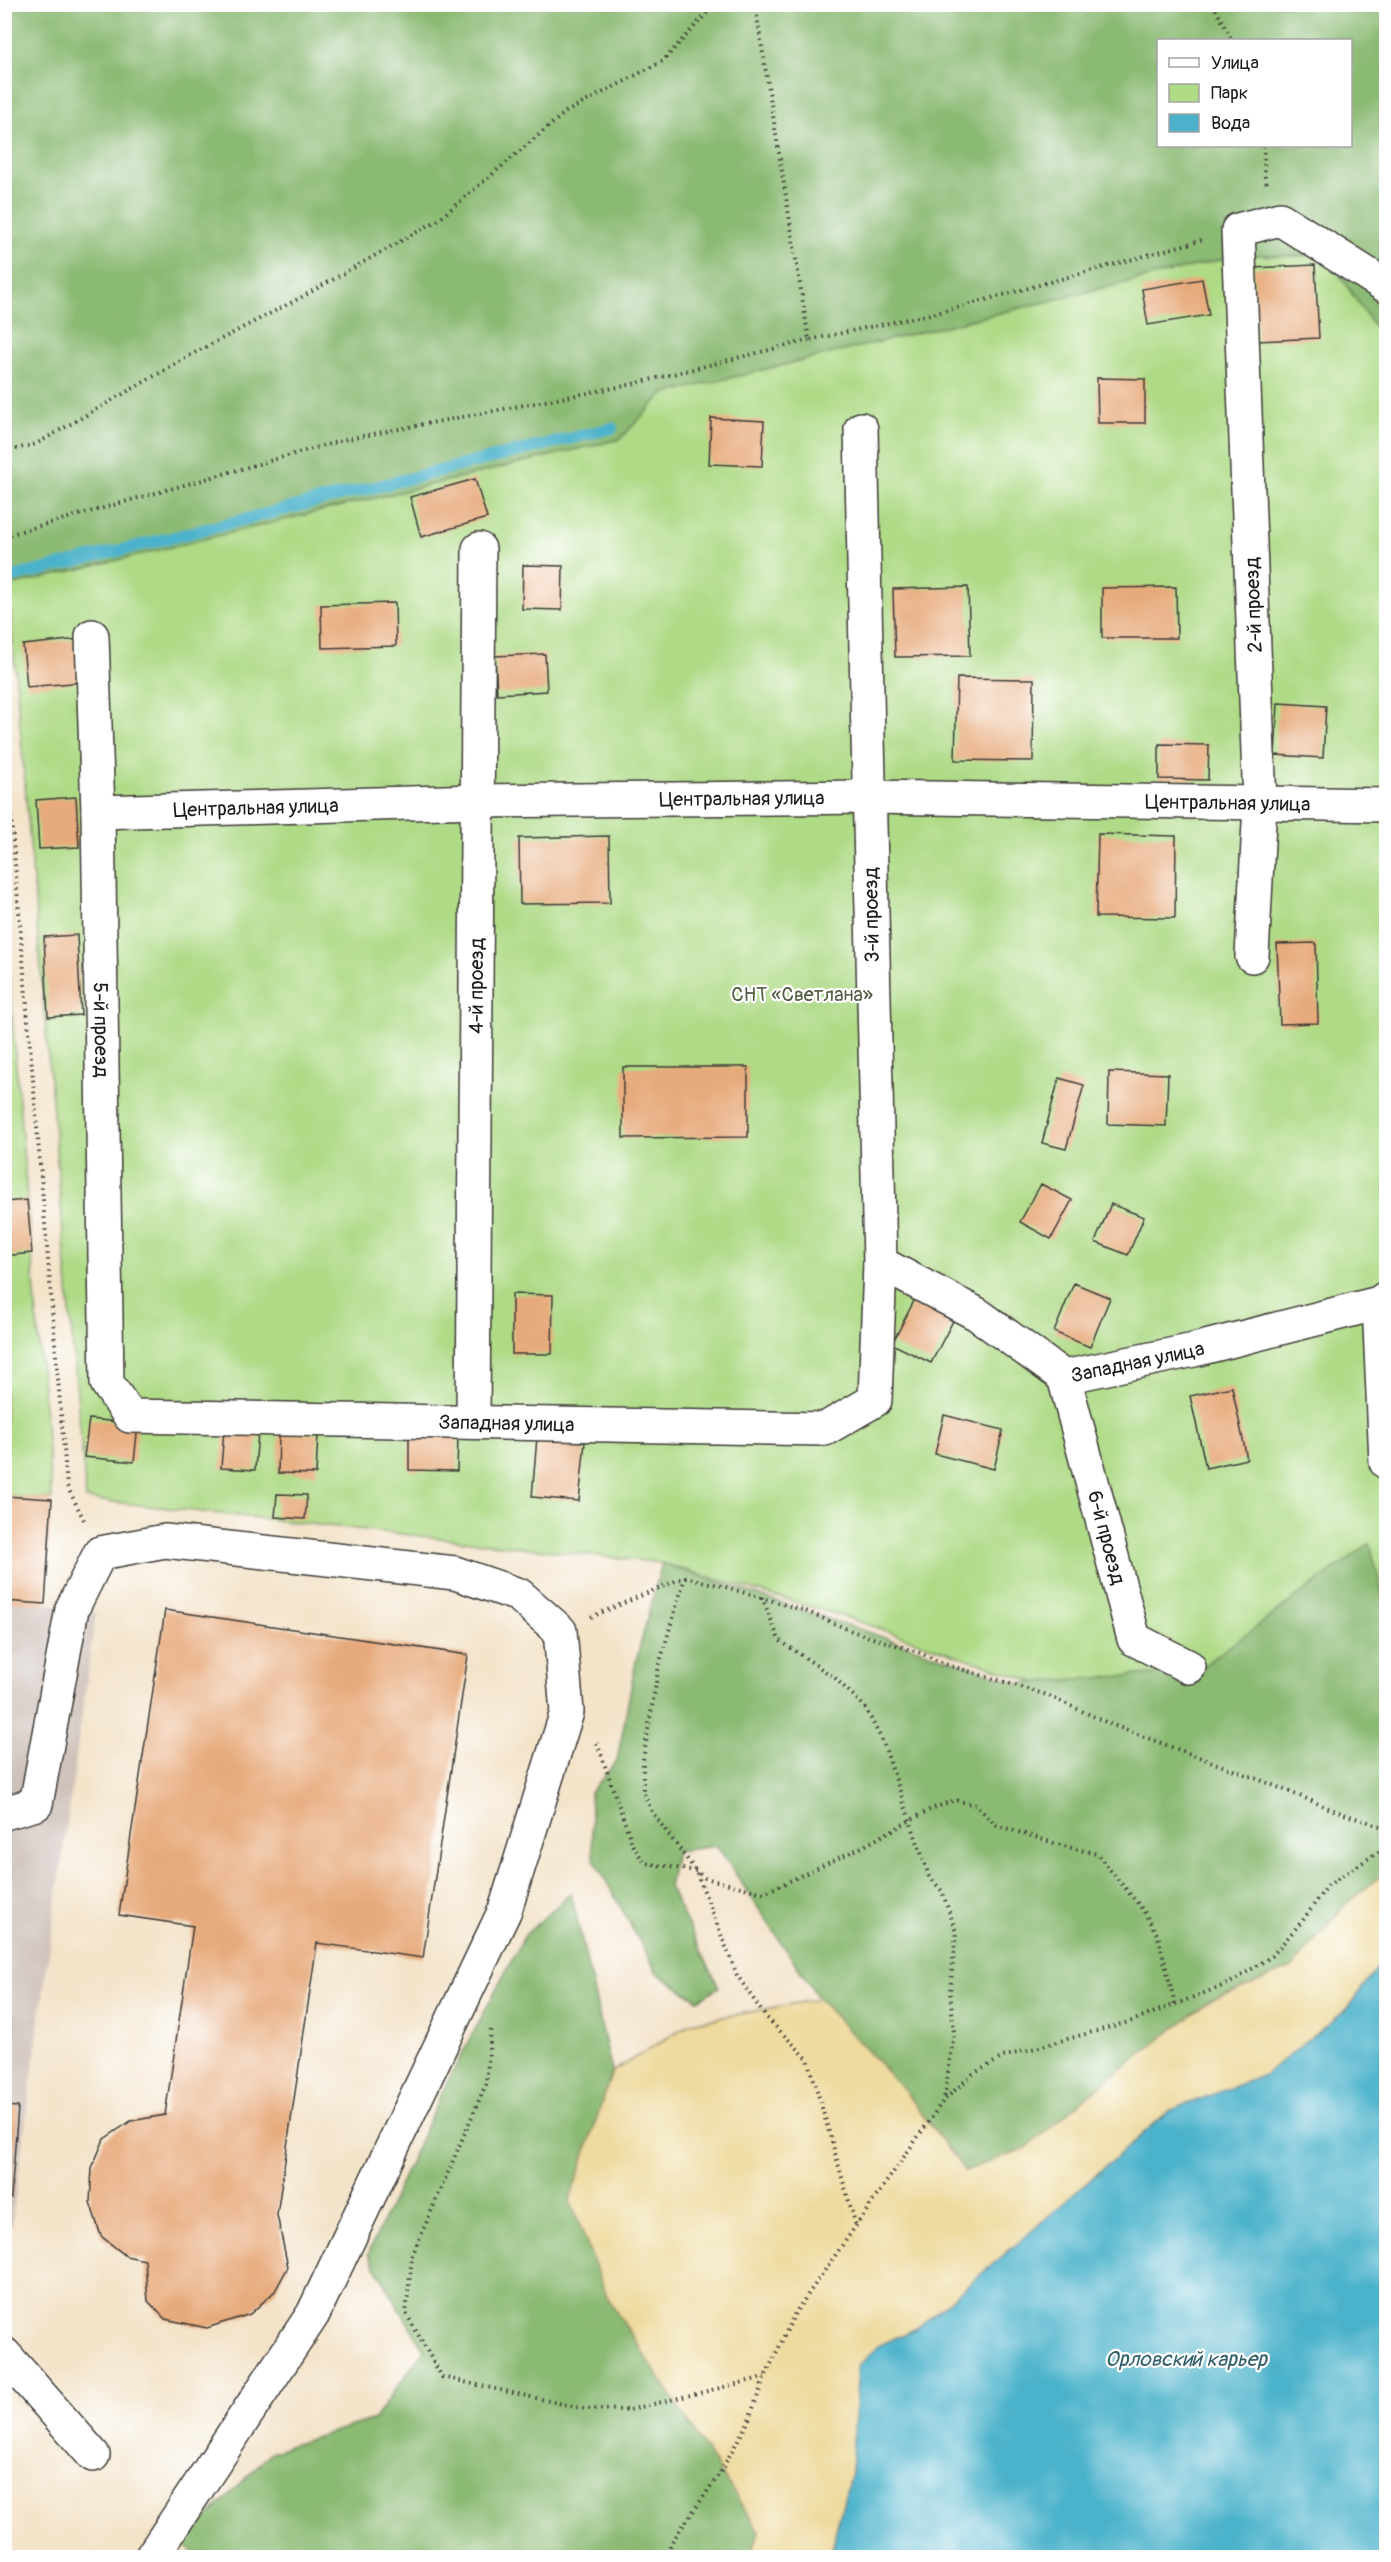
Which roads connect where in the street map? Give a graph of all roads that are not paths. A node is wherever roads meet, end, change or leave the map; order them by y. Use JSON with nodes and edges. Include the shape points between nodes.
{"nodes":[{"id":1,"x":1386,"y":286,"type":"edge"},
{"id":2,"x":861,"y":429,"type":"dead end"},
{"id":3,"x":479,"y":549,"type":"dead end"},
{"id":4,"x":92,"y":636,"type":"dead end"},
{"id":5,"x":868,"y":797,"type":"junction"},
{"id":6,"x":478,"y":801,"type":"junction"},
{"id":7,"x":1260,"y":804,"type":"junction"},
{"id":8,"x":1386,"y":805,"type":"edge"},
{"id":9,"x":98,"y":812,"type":"junction"},
{"id":10,"x":1252,"y":956,"type":"dead end"},
{"id":11,"x":880,"y":1263,"type":"junction"},
{"id":12,"x":1383,"y":1300,"type":"edge"},
{"id":13,"x":1064,"y":1377,"type":"junction"},
{"id":14,"x":875,"y":1400,"type":"joint"},
{"id":15,"x":130,"y":1416,"type":"joint"},
{"id":16,"x":473,"y":1422,"type":"junction"},
{"id":17,"x":1386,"y":1462,"type":"edge"},
{"id":18,"x":1189,"y":1666,"type":"dead end"},
{"id":19,"x":4,"y":1813,"type":"edge"},
{"id":20,"x":4,"y":2354,"type":"edge"},
{"id":21,"x":93,"y":2455,"type":"dead end"},
{"id":22,"x":151,"y":2558,"type":"edge"}],
"edges":[{"from":1,"to":7,"type":"street","name":"2-й проезд","via":[[1280,219],[1239,243]]},
{"from":2,"to":5,"type":"street","name":"3-й проезд"},
{"from":3,"to":6,"type":"street","name":"4-й проезд"},
{"from":4,"to":9,"type":"street","name":"5-й проезд"},
{"from":5,"to":6,"type":"street","name":"Центральная улица"},
{"from":5,"to":7,"type":"street","name":"Центральная улица"},
{"from":5,"to":11,"type":"street","name":"3-й проезд"},
{"from":6,"to":9,"type":"street","name":"Центральная улица"},
{"from":6,"to":16,"type":"street","name":"4-й проезд"},
{"from":7,"to":8,"type":"street","name":"Центральная улица"},
{"from":7,"to":10,"type":"street","name":"2-й проезд"},
{"from":9,"to":15,"type":"street","name":"5-й проезд","via":[[107,1383]]},
{"from":11,"to":13,"type":"street","name":"Западная улица","via":[[977,1314]]},
{"from":11,"to":14,"type":"street","name":"3-й проезд"},
{"from":12,"to":13,"type":"street","name":"Западная улица","via":[[1194,1350]]},
{"from":12,"to":17,"type":"street"},
{"from":13,"to":18,"type":"street","name":"6-й проезд","via":[[1134,1639]]},
{"from":14,"to":16,"type":"street","name":"Западная улица","via":[[825,1429]]},
{"from":15,"to":16,"type":"street","name":"Западная улица"},
{"from":19,"to":22,"type":"street","via":[[36,1804],[72,1609],[100,1553],[165,1541],[455,1573],[519,1595],[560,1631],[567,1712],[505,1910],[313,2314]]},
{"from":20,"to":21,"type":"street"}]}
